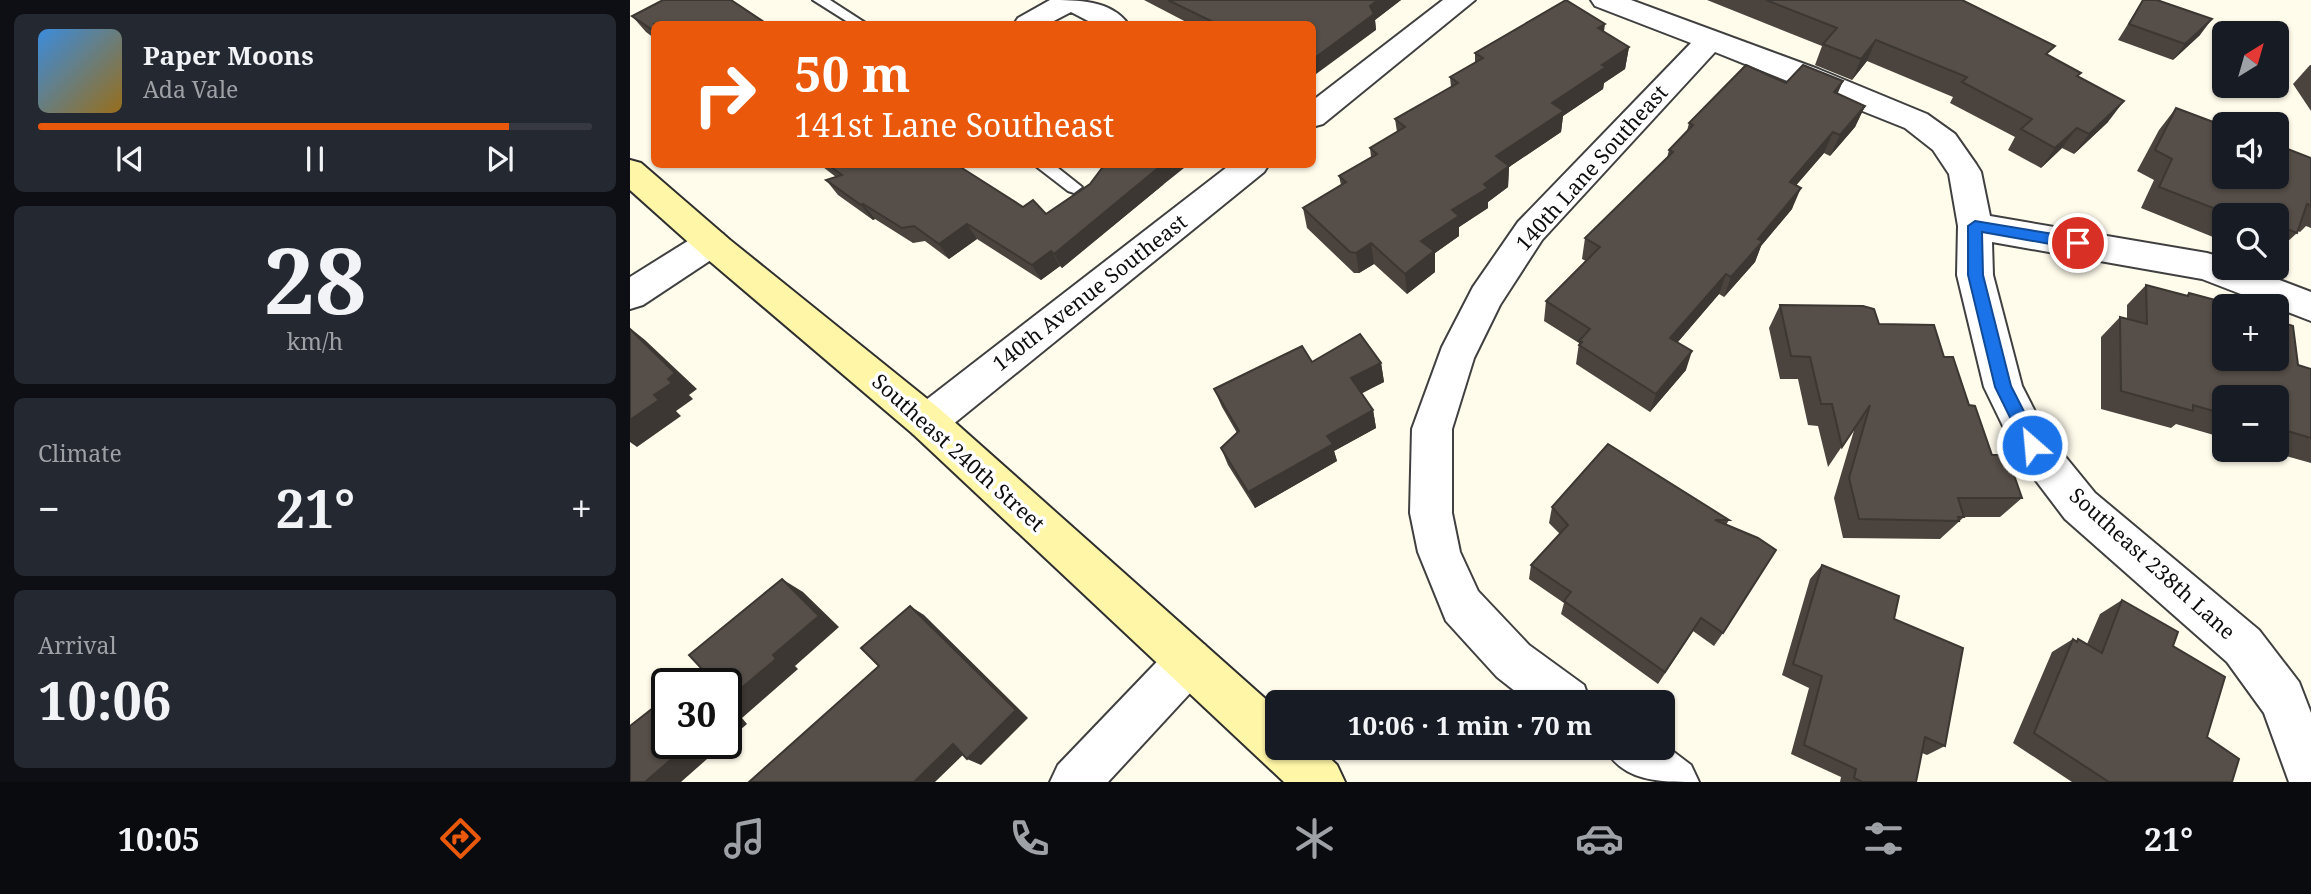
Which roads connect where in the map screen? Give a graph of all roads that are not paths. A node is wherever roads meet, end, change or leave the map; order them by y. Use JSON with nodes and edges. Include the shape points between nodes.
{"nodes":[{"id":1,"x":820,"y":0,"type":"edge"},
{"id":2,"x":1071,"y":0,"type":"edge"},
{"id":3,"x":1461,"y":0,"type":"edge"},
{"id":4,"x":1605,"y":0,"type":"edge"},
{"id":5,"x":855,"y":21,"type":"edge"},
{"id":6,"x":1033,"y":21,"type":"edge"},
{"id":7,"x":1109,"y":21,"type":"edge"},
{"id":8,"x":1710,"y":40,"type":"junction"},
{"id":9,"x":1316,"y":114,"type":"edge"},
{"id":10,"x":1047,"y":168,"type":"edge"},
{"id":11,"x":1248,"y":168,"type":"edge"},
{"id":12,"x":630,"y":171,"type":"edge"},
{"id":13,"x":1074,"y":187,"type":"dead end"},
{"id":14,"x":1975,"y":226,"type":"junction"},
{"id":15,"x":710,"y":243,"type":"junction"},
{"id":16,"x":630,"y":295,"type":"edge"},
{"id":17,"x":2311,"y":307,"type":"edge"},
{"id":18,"x":927,"y":422,"type":"junction"},
{"id":19,"x":1189,"y":662,"type":"junction"},
{"id":20,"x":1551,"y":690,"type":"edge"},
{"id":21,"x":1265,"y":731,"type":"edge"},
{"id":22,"x":1296,"y":760,"type":"edge"},
{"id":23,"x":1645,"y":760,"type":"edge"},
{"id":24,"x":2311,"y":776,"type":"edge"},
{"id":25,"x":1075,"y":782,"type":"edge"},
{"id":26,"x":1320,"y":782,"type":"edge"},
{"id":27,"x":1674,"y":782,"type":"edge"}],
"edges":[{"from":1,"to":5,"type":"lane"},
{"from":2,"to":6,"type":"street"},
{"from":2,"to":7,"type":"street"},
{"from":3,"to":9,"type":"street"},
{"from":4,"to":8,"type":"street","name":"Southeast 238th Lane"},
{"from":8,"to":14,"type":"street","name":"Southeast 238th Lane","via":[[1916,121],[1944,142],[1965,172]]},
{"from":8,"to":20,"type":"street","name":"140th Lane Southeast","via":[[1530,231],[1486,297],[1455,358],[1432,429],[1431,513],[1439,552],[1462,606],[1513,661]]},
{"from":10,"to":13,"type":"lane"},
{"from":11,"to":18,"type":"street","name":"140th Avenue Southeast"},
{"from":12,"to":15,"type":"main road","name":"Southeast 240th Street"},
{"from":14,"to":17,"type":"street","via":[[2207,265]]},
{"from":14,"to":24,"type":"street","name":"Southeast 238th Lane","via":[[1975,275],[2003,387],[2032,445],[2080,506],[2243,646],[2282,699]]},
{"from":15,"to":16,"type":"street"},
{"from":15,"to":18,"type":"main road","name":"Southeast 240th Street"},
{"from":18,"to":19,"type":"main road","name":"Southeast 240th Street"},
{"from":19,"to":21,"type":"main road","name":"Southeast 240th Street"},
{"from":19,"to":25,"type":"street"},
{"from":22,"to":26,"type":"main road"},
{"from":23,"to":27,"type":"street"}]}
